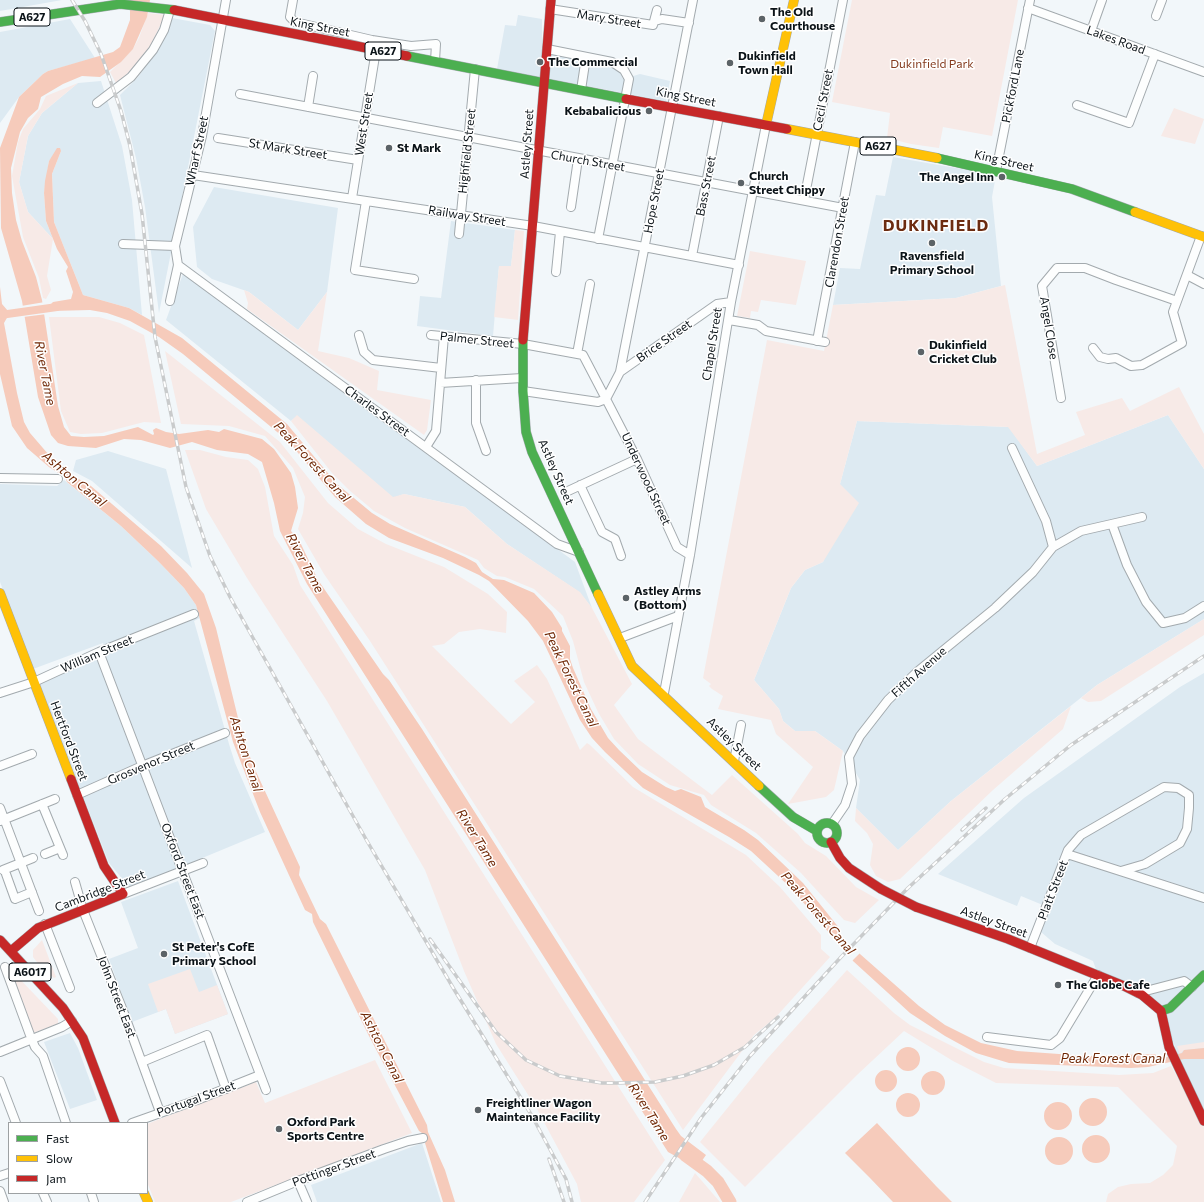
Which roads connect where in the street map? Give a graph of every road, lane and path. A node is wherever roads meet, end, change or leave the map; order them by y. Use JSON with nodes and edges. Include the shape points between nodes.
{"nodes":[{"id":1,"x":226,"y":0,"type":"edge"},
{"id":2,"x":293,"y":0,"type":"edge"},
{"id":3,"x":693,"y":0,"type":"edge"},
{"id":4,"x":794,"y":0,"type":"edge"},
{"id":5,"x":843,"y":0,"type":"edge"},
{"id":6,"x":1102,"y":0,"type":"edge"},
{"id":7,"x":1160,"y":0,"type":"edge"},
{"id":8,"x":1029,"y":4,"type":"edge"},
{"id":9,"x":550,"y":5,"type":"edge"},
{"id":10,"x":164,"y":6,"type":"edge"},
{"id":11,"x":657,"y":10,"type":"dead end"},
{"id":12,"x":1156,"y":16,"type":"dead end"},
{"id":13,"x":222,"y":20,"type":"junction"},
{"id":14,"x":0,"y":22,"type":"edge"},
{"id":15,"x":689,"y":23,"type":"junction"},
{"id":16,"x":653,"y":26,"type":"junction"},
{"id":17,"x":1091,"y":31,"type":"junction"},
{"id":18,"x":547,"y":49,"type":"junction"},
{"id":19,"x":376,"y":50,"type":"junction"},
{"id":20,"x":1155,"y":54,"type":"junction"},
{"id":21,"x":586,"y":57,"type":"junction"},
{"id":22,"x":435,"y":61,"type":"junction"},
{"id":23,"x":475,"y":69,"type":"junction"},
{"id":24,"x":1204,"y":72,"type":"edge"},
{"id":25,"x":314,"y":76,"type":"dead end"},
{"id":26,"x":544,"y":83,"type":"junction"},
{"id":27,"x":581,"y":90,"type":"junction"},
{"id":28,"x":240,"y":94,"type":"dead end"},
{"id":29,"x":624,"y":98,"type":"junction"},
{"id":30,"x":97,"y":103,"type":"dead end"},
{"id":31,"x":1077,"y":105,"type":"dead end"},
{"id":32,"x":672,"y":106,"type":"junction"},
{"id":33,"x":308,"y":107,"type":"junction"},
{"id":34,"x":719,"y":116,"type":"junction"},
{"id":35,"x":365,"y":118,"type":"junction"},
{"id":36,"x":766,"y":125,"type":"junction"},
{"id":37,"x":817,"y":134,"type":"junction"},
{"id":38,"x":469,"y":137,"type":"junction"},
{"id":39,"x":218,"y":138,"type":"dead end"},
{"id":40,"x":855,"y":142,"type":"junction"},
{"id":41,"x":539,"y":152,"type":"junction"},
{"id":42,"x":578,"y":159,"type":"junction"},
{"id":43,"x":358,"y":160,"type":"junction"},
{"id":44,"x":613,"y":165,"type":"junction"},
{"id":45,"x":996,"y":171,"type":"junction"},
{"id":46,"x":659,"y":173,"type":"junction"},
{"id":47,"x":193,"y":175,"type":"junction"},
{"id":48,"x":706,"y":182,"type":"junction"},
{"id":49,"x":753,"y":191,"type":"junction"},
{"id":50,"x":352,"y":198,"type":"junction"},
{"id":51,"x":804,"y":200,"type":"junction"},
{"id":52,"x":366,"y":201,"type":"junction"},
{"id":53,"x":571,"y":207,"type":"dead end"},
{"id":54,"x":843,"y":208,"type":"junction"},
{"id":55,"x":461,"y":215,"type":"junction"},
{"id":56,"x":533,"y":226,"type":"junction"},
{"id":57,"x":560,"y":232,"type":"junction"},
{"id":58,"x":459,"y":234,"type":"dead end"},
{"id":59,"x":1203,"y":237,"type":"edge"},
{"id":60,"x":598,"y":239,"type":"junction"},
{"id":61,"x":123,"y":244,"type":"dead end"},
{"id":62,"x":175,"y":246,"type":"junction"},
{"id":63,"x":645,"y":247,"type":"junction"},
{"id":64,"x":692,"y":256,"type":"junction"},
{"id":65,"x":178,"y":265,"type":"junction"},
{"id":66,"x":739,"y":265,"type":"junction"},
{"id":67,"x":556,"y":272,"type":"dead end"},
{"id":68,"x":1187,"y":275,"type":"junction"},
{"id":69,"x":414,"y":279,"type":"dead end"},
{"id":70,"x":590,"y":284,"type":"dead end"},
{"id":71,"x":1204,"y":284,"type":"edge"},
{"id":72,"x":1177,"y":301,"type":"junction"},
{"id":73,"x":170,"y":302,"type":"dead end"},
{"id":74,"x":731,"y":302,"type":"junction"},
{"id":75,"x":729,"y":320,"type":"junction"},
{"id":76,"x":359,"y":335,"type":"dead end"},
{"id":77,"x":431,"y":335,"type":"dead end"},
{"id":78,"x":444,"y":336,"type":"junction"},
{"id":79,"x":523,"y":344,"type":"junction"},
{"id":80,"x":1093,"y":348,"type":"dead end"},
{"id":81,"x":577,"y":354,"type":"junction"},
{"id":82,"x":441,"y":368,"type":"junction"},
{"id":83,"x":620,"y":372,"type":"junction"},
{"id":84,"x":522,"y":378,"type":"junction"},
{"id":85,"x":476,"y":380,"type":"junction"},
{"id":86,"x":440,"y":383,"type":"junction"},
{"id":87,"x":523,"y":391,"type":"junction"},
{"id":88,"x":1061,"y":398,"type":"dead end"},
{"id":89,"x":606,"y":399,"type":"junction"},
{"id":90,"x":426,"y":447,"type":"junction"},
{"id":91,"x":1012,"y":448,"type":"dead end"},
{"id":92,"x":486,"y":451,"type":"dead end"},
{"id":93,"x":637,"y":459,"type":"junction"},
{"id":94,"x":0,"y":478,"type":"edge"},
{"id":95,"x":58,"y":479,"type":"dead end"},
{"id":96,"x":580,"y":485,"type":"junction"},
{"id":97,"x":568,"y":491,"type":"dead end"},
{"id":98,"x":1142,"y":517,"type":"dead end"},
{"id":99,"x":1112,"y":524,"type":"junction"},
{"id":100,"x":1052,"y":546,"type":"junction"},
{"id":101,"x":579,"y":552,"type":"junction"},
{"id":102,"x":690,"y":555,"type":"junction"},
{"id":103,"x":621,"y":556,"type":"dead end"},
{"id":104,"x":0,"y":593,"type":"edge"},
{"id":105,"x":1204,"y":606,"type":"edge"},
{"id":106,"x":194,"y":614,"type":"dead end"},
{"id":107,"x":678,"y":616,"type":"junction"},
{"id":108,"x":620,"y":638,"type":"junction"},
{"id":109,"x":99,"y":652,"type":"junction"},
{"id":110,"x":34,"y":682,"type":"junction"},
{"id":111,"x":0,"y":693,"type":"edge"},
{"id":112,"x":664,"y":693,"type":"junction"},
{"id":113,"x":741,"y":725,"type":"dead end"},
{"id":114,"x":225,"y":733,"type":"dead end"},
{"id":115,"x":32,"y":754,"type":"dead end"},
{"id":116,"x":734,"y":761,"type":"junction"},
{"id":117,"x":0,"y":766,"type":"edge"},
{"id":118,"x":142,"y":766,"type":"junction"},
{"id":119,"x":77,"y":795,"type":"junction"},
{"id":120,"x":55,"y":799,"type":"dead end"},
{"id":121,"x":42,"y":804,"type":"junction"},
{"id":122,"x":0,"y":808,"type":"edge"},
{"id":123,"x":2,"y":820,"type":"edge"},
{"id":124,"x":832,"y":824,"type":"junction"},
{"id":125,"x":818,"y":831,"type":"junction"},
{"id":126,"x":831,"y":842,"type":"junction"},
{"id":127,"x":44,"y":854,"type":"dead end"},
{"id":128,"x":1067,"y":854,"type":"junction"},
{"id":129,"x":33,"y":858,"type":"dead end"},
{"id":130,"x":21,"y":863,"type":"junction"},
{"id":131,"x":203,"y":863,"type":"dead end"},
{"id":132,"x":1121,"y":871,"type":"junction"},
{"id":133,"x":183,"y":872,"type":"junction"},
{"id":134,"x":75,"y":882,"type":"dead end"},
{"id":135,"x":32,"y":892,"type":"junction"},
{"id":136,"x":123,"y":894,"type":"junction"},
{"id":137,"x":1204,"y":898,"type":"edge"},
{"id":138,"x":83,"y":910,"type":"junction"},
{"id":139,"x":39,"y":911,"type":"dead end"},
{"id":140,"x":45,"y":924,"type":"junction"},
{"id":141,"x":1,"y":943,"type":"edge"},
{"id":142,"x":1030,"y":948,"type":"junction"},
{"id":143,"x":11,"y":951,"type":"junction"},
{"id":144,"x":5,"y":967,"type":"dead end"},
{"id":145,"x":1098,"y":975,"type":"junction"},
{"id":146,"x":1204,"y":975,"type":"edge"},
{"id":147,"x":1192,"y":987,"type":"junction"},
{"id":148,"x":70,"y":988,"type":"dead end"},
{"id":149,"x":1138,"y":993,"type":"junction"},
{"id":150,"x":1161,"y":1011,"type":"junction"},
{"id":151,"x":72,"y":1020,"type":"junction"},
{"id":152,"x":987,"y":1036,"type":"dead end"},
{"id":153,"x":32,"y":1039,"type":"junction"},
{"id":154,"x":0,"y":1052,"type":"edge"},
{"id":155,"x":142,"y":1062,"type":"junction"},
{"id":156,"x":260,"y":1075,"type":"junction"},
{"id":157,"x":0,"y":1081,"type":"edge"},
{"id":158,"x":226,"y":1090,"type":"junction"},
{"id":159,"x":266,"y":1090,"type":"dead end"},
{"id":160,"x":160,"y":1112,"type":"junction"},
{"id":161,"x":1204,"y":1121,"type":"edge"},
{"id":162,"x":16,"y":1122,"type":"edge"},
{"id":163,"x":66,"y":1122,"type":"edge"},
{"id":164,"x":115,"y":1122,"type":"edge"},
{"id":165,"x":135,"y":1122,"type":"edge"},
{"id":166,"x":423,"y":1138,"type":"dead end"},
{"id":167,"x":298,"y":1181,"type":"junction"},
{"id":168,"x":0,"y":1191,"type":"edge"},
{"id":169,"x":4,"y":1202,"type":"edge"},
{"id":170,"x":247,"y":1202,"type":"edge"},
{"id":171,"x":307,"y":1202,"type":"edge"}],
"edges":[{"from":1,"to":13,"type":"street","name":"Wharf Street"},
{"from":2,"to":22,"type":"street","via":[[290,17],[295,22],[362,39],[411,46],[436,44]]},
{"from":3,"to":15,"type":"street","name":"Hope Street"},
{"from":4,"to":36,"type":"main road","name":"Chapel Street"},
{"from":5,"to":37,"type":"street","name":"Cecil Street"},
{"from":6,"to":17,"type":"street"},
{"from":7,"to":12,"type":"street"},
{"from":8,"to":17,"type":"street","name":"Lakes Road"},
{"from":8,"to":45,"type":"street","name":"Pickford Lane"},
{"from":9,"to":16,"type":"street","name":"Mary Street"},
{"from":9,"to":18,"type":"main road","name":"Astley Street"},
{"from":10,"to":13,"type":"main road","name":"King Street","number":"A627"},
{"from":10,"to":14,"type":"main road","number":"A627","via":[[120,4]]},
{"from":10,"to":30,"type":"street","via":[[164,30],[152,50],[131,77]]},
{"from":11,"to":16,"type":"street","name":"Mary Street"},
{"from":13,"to":19,"type":"main road","name":"King Street","number":"A627"},
{"from":13,"to":47,"type":"street","name":"Wharf Street"},
{"from":15,"to":16,"type":"street","via":[[662,19]]},
{"from":15,"to":32,"type":"street","name":"Hope Street"},
{"from":17,"to":20,"type":"street","name":"Lakes Road"},
{"from":18,"to":21,"type":"street"},
{"from":18,"to":26,"type":"main road","name":"Astley Street"},
{"from":19,"to":22,"type":"main road","name":"King Street","number":"A627"},
{"from":19,"to":35,"type":"street","name":"West Street"},
{"from":20,"to":24,"type":"street","name":"Lakes Road"},
{"from":20,"to":31,"type":"street","via":[[1129,123]]},
{"from":21,"to":27,"type":"street"},
{"from":21,"to":29,"type":"street","via":[[612,62],[624,70],[628,79]]},
{"from":22,"to":23,"type":"main road","name":"King Street","number":"A627"},
{"from":23,"to":26,"type":"main road","name":"King Street","number":"A627"},
{"from":23,"to":38,"type":"street","name":"Highfield Street"},
{"from":25,"to":33,"type":"street"},
{"from":26,"to":27,"type":"main road","name":"King Street","number":"A627"},
{"from":26,"to":41,"type":"main road","name":"Astley Street"},
{"from":27,"to":29,"type":"main road","name":"King Street","number":"A627"},
{"from":28,"to":33,"type":"street","name":"Church Street"},
{"from":29,"to":32,"type":"main road","name":"King Street","number":"A627"},
{"from":29,"to":44,"type":"street"},
{"from":32,"to":34,"type":"main road","name":"King Street","number":"A627"},
{"from":32,"to":46,"type":"street","name":"Hope Street"},
{"from":33,"to":35,"type":"street","name":"Church Street"},
{"from":34,"to":36,"type":"main road","name":"King Street","number":"A627"},
{"from":34,"to":48,"type":"street","name":"Bass Street"},
{"from":35,"to":38,"type":"street","name":"Church Street"},
{"from":35,"to":43,"type":"street","name":"West Street"},
{"from":36,"to":37,"type":"main road","name":"King Street","number":"A627"},
{"from":36,"to":49,"type":"street","name":"Chapel Street"},
{"from":37,"to":40,"type":"main road","name":"King Street","number":"A627"},
{"from":37,"to":51,"type":"street","name":"Cecil Street"},
{"from":38,"to":41,"type":"street","name":"Church Street"},
{"from":38,"to":55,"type":"street","name":"Highfield Street"},
{"from":39,"to":43,"type":"street","name":"St Mark Street"},
{"from":40,"to":45,"type":"main road","name":"King Street","number":"A627"},
{"from":40,"to":54,"type":"street","name":"Clarendon Street"},
{"from":41,"to":42,"type":"street","name":"Church Street"},
{"from":41,"to":56,"type":"main road","name":"Astley Street"},
{"from":42,"to":44,"type":"street","name":"Church Street"},
{"from":42,"to":53,"type":"street"},
{"from":43,"to":50,"type":"street","name":"West Street"},
{"from":44,"to":46,"type":"street","name":"Church Street"},
{"from":44,"to":60,"type":"street"},
{"from":45,"to":59,"type":"main road","name":"King Street","number":"A627","via":[[1072,189]]},
{"from":46,"to":48,"type":"street","name":"Church Street"},
{"from":46,"to":63,"type":"street","name":"Hope Street"},
{"from":47,"to":50,"type":"street","name":"Railway Street"},
{"from":47,"to":62,"type":"street","name":"Wharf Street"},
{"from":48,"to":49,"type":"street","name":"Church Street"},
{"from":48,"to":64,"type":"street","name":"Bass Street"},
{"from":49,"to":51,"type":"street","name":"Church Street"},
{"from":49,"to":66,"type":"street","name":"Chapel Street"},
{"from":50,"to":52,"type":"street","name":"Railway Street"},
{"from":51,"to":54,"type":"street","name":"Church Street"},
{"from":52,"to":55,"type":"street","name":"Railway Street"},
{"from":52,"to":69,"type":"street","via":[[355,270]]},
{"from":54,"to":75,"type":"street","name":"Clarendon Street","via":[[821,341],[766,331],[758,325]]},
{"from":55,"to":56,"type":"street","name":"Railway Street"},
{"from":55,"to":58,"type":"street","name":"Highfield Street"},
{"from":56,"to":57,"type":"street","name":"Railway Street"},
{"from":56,"to":79,"type":"main road","name":"Astley Street"},
{"from":57,"to":60,"type":"street","name":"Railway Street"},
{"from":57,"to":67,"type":"street"},
{"from":59,"to":68,"type":"street"},
{"from":60,"to":63,"type":"street","name":"Railway Street"},
{"from":61,"to":62,"type":"street"},
{"from":62,"to":65,"type":"street","name":"Wharf Street"},
{"from":63,"to":64,"type":"street","name":"Railway Street"},
{"from":63,"to":83,"type":"street","name":"Hope Street"},
{"from":64,"to":66,"type":"street","name":"Railway Street"},
{"from":65,"to":73,"type":"street","name":"Wharf Street"},
{"from":65,"to":90,"type":"street","name":"Charles Street"},
{"from":66,"to":74,"type":"street","name":"Chapel Street"},
{"from":68,"to":71,"type":"street"},
{"from":68,"to":72,"type":"street"},
{"from":70,"to":81,"type":"street"},
{"from":72,"to":80,"type":"street","via":[[1174,312],[1182,343],[1165,353],[1142,365],[1131,366],[1116,358],[1100,357]]},
{"from":72,"to":88,"type":"street","name":"Angel Close","via":[[1085,268],[1058,268],[1042,286]]},
{"from":74,"to":75,"type":"street","name":"Chapel Street"},
{"from":74,"to":83,"type":"street","name":"Brice Street","via":[[717,304]]},
{"from":75,"to":102,"type":"street","name":"Chapel Street"},
{"from":76,"to":82,"type":"street","via":[[364,352],[373,360]]},
{"from":77,"to":78,"type":"street","name":"Palmer Street"},
{"from":78,"to":79,"type":"street","name":"Palmer Street"},
{"from":78,"to":82,"type":"street"},
{"from":79,"to":81,"type":"street","name":"Palmer Street"},
{"from":79,"to":84,"type":"main road","name":"Astley Street"},
{"from":81,"to":89,"type":"street","name":"Underwood Street","via":[[584,355]]},
{"from":82,"to":86,"type":"street"},
{"from":83,"to":89,"type":"street","name":"Hope Street"},
{"from":84,"to":85,"type":"street"},
{"from":84,"to":87,"type":"main road","name":"Astley Street"},
{"from":85,"to":86,"type":"street"},
{"from":85,"to":92,"type":"street","via":[[476,423]]},
{"from":86,"to":90,"type":"street","via":[[436,431]]},
{"from":87,"to":89,"type":"street","via":[[598,402]]},
{"from":87,"to":101,"type":"main road","name":"Astley Street","via":[[526,432],[532,452]]},
{"from":89,"to":93,"type":"street","name":"Underwood Street"},
{"from":90,"to":101,"type":"street","name":"Charles Street","via":[[557,544]]},
{"from":91,"to":100,"type":"street","via":[[1043,514]]},
{"from":93,"to":96,"type":"street"},
{"from":93,"to":102,"type":"street","name":"Underwood Street","via":[[677,547]]},
{"from":94,"to":95,"type":"street"},
{"from":96,"to":97,"type":"street"},
{"from":96,"to":103,"type":"street","via":[[602,532],[615,539]]},
{"from":98,"to":99,"type":"street"},
{"from":99,"to":100,"type":"street","via":[[1081,531]]},
{"from":99,"to":105,"type":"street","via":[[1127,565],[1146,602],[1163,623],[1185,618]]},
{"from":100,"to":124,"type":"street","name":"Fifth Avenue","via":[[1033,572],[995,608],[918,671],[877,713],[849,757],[852,784],[845,805]]},
{"from":101,"to":108,"type":"main road","name":"Astley Street"},
{"from":102,"to":107,"type":"street","name":"Chapel Street"},
{"from":104,"to":110,"type":"main road","name":"Hertford Street"},
{"from":106,"to":109,"type":"street","name":"William Street"},
{"from":107,"to":108,"type":"street"},
{"from":107,"to":112,"type":"street","name":"Chapel Street"},
{"from":108,"to":112,"type":"main road","name":"Astley Street","via":[[632,666]]},
{"from":109,"to":110,"type":"street","name":"William Street"},
{"from":109,"to":118,"type":"street","name":"Oxford Street East"},
{"from":110,"to":111,"type":"street","name":"William Street"},
{"from":110,"to":119,"type":"main road","name":"Hertford Street"},
{"from":112,"to":116,"type":"main road","name":"Astley Street"},
{"from":113,"to":116,"type":"street"},
{"from":114,"to":118,"type":"street","name":"Grosvenor Street"},
{"from":115,"to":117,"type":"street"},
{"from":116,"to":125,"type":"main road","name":"Astley Street","via":[[793,817]]},
{"from":118,"to":119,"type":"street","name":"Grosvenor Street"},
{"from":118,"to":133,"type":"street","name":"Oxford Street East"},
{"from":119,"to":136,"type":"main road","name":"Hertford Street","via":[[104,866]]},
{"from":120,"to":121,"type":"street"},
{"from":121,"to":123,"type":"street"},
{"from":121,"to":127,"type":"street","via":[[61,852]]},
{"from":122,"to":123,"type":"street"},
{"from":123,"to":130,"type":"street"},
{"from":124,"to":125,"type":"main road","via":[[823,824]]},
{"from":124,"to":126,"type":"main road","via":[[837,832],[836,838]]},
{"from":125,"to":126,"type":"main road","via":[[820,840]]},
{"from":126,"to":142,"type":"main road","name":"Astley Street","bridge":true,"via":[[849,868],[916,908]]},
{"from":128,"to":132,"type":"street"},
{"from":128,"to":132,"type":"street","name":"Platt Street","via":[[1081,835],[1164,787],[1178,788],[1189,795],[1187,829],[1180,843],[1145,864]]},
{"from":128,"to":142,"type":"street","name":"Platt Street"},
{"from":129,"to":130,"type":"street"},
{"from":130,"to":135,"type":"street"},
{"from":130,"to":135,"type":"street","via":[[5,872],[15,899]]},
{"from":131,"to":133,"type":"street","name":"Cambridge Street"},
{"from":132,"to":137,"type":"street"},
{"from":133,"to":136,"type":"street","name":"Cambridge Street"},
{"from":133,"to":156,"type":"street","name":"Oxford Street East"},
{"from":134,"to":138,"type":"street","name":"John Street East"},
{"from":135,"to":139,"type":"street"},
{"from":136,"to":138,"type":"main road","name":"Cambridge Street"},
{"from":138,"to":140,"type":"main road","name":"Cambridge Street"},
{"from":138,"to":155,"type":"street","name":"John Street East"},
{"from":140,"to":143,"type":"main road","name":"Cambridge Street"},
{"from":140,"to":148,"type":"street"},
{"from":141,"to":143,"type":"main road","number":"A6017"},
{"from":142,"to":145,"type":"main road","name":"Astley Street"},
{"from":143,"to":151,"type":"main road","number":"A6017"},
{"from":144,"to":153,"type":"street"},
{"from":145,"to":149,"type":"main road","name":"Astley Street"},
{"from":145,"to":152,"type":"street","via":[[1060,1038],[1051,1045]]},
{"from":146,"to":147,"type":"main road"},
{"from":147,"to":149,"type":"street","via":[[1184,981]]},
{"from":147,"to":150,"type":"main road","via":[[1170,1008]]},
{"from":149,"to":150,"type":"main road","name":"Astley Street"},
{"from":150,"to":161,"type":"main road","via":[[1169,1046]]},
{"from":151,"to":153,"type":"street","via":[[62,1027]]},
{"from":151,"to":164,"type":"main road","number":"A6017","via":[[88,1051]]},
{"from":153,"to":154,"type":"street"},
{"from":153,"to":163,"type":"street","via":[[43,1056]]},
{"from":155,"to":158,"type":"street","via":[[206,1035]]},
{"from":155,"to":160,"type":"street","name":"John Street East"},
{"from":156,"to":158,"type":"street","name":"Portugal Street"},
{"from":156,"to":159,"type":"street","name":"Oxford Street East"},
{"from":157,"to":162,"type":"street"},
{"from":158,"to":160,"type":"street","name":"Portugal Street"},
{"from":160,"to":165,"type":"street","name":"Portugal Street"},
{"from":166,"to":167,"type":"street","name":"Pottinger Street","via":[[408,1141]]},
{"from":167,"to":170,"type":"street","name":"Pottinger Street"},
{"from":167,"to":171,"type":"street"},
{"from":168,"to":169,"type":"street"}]}
